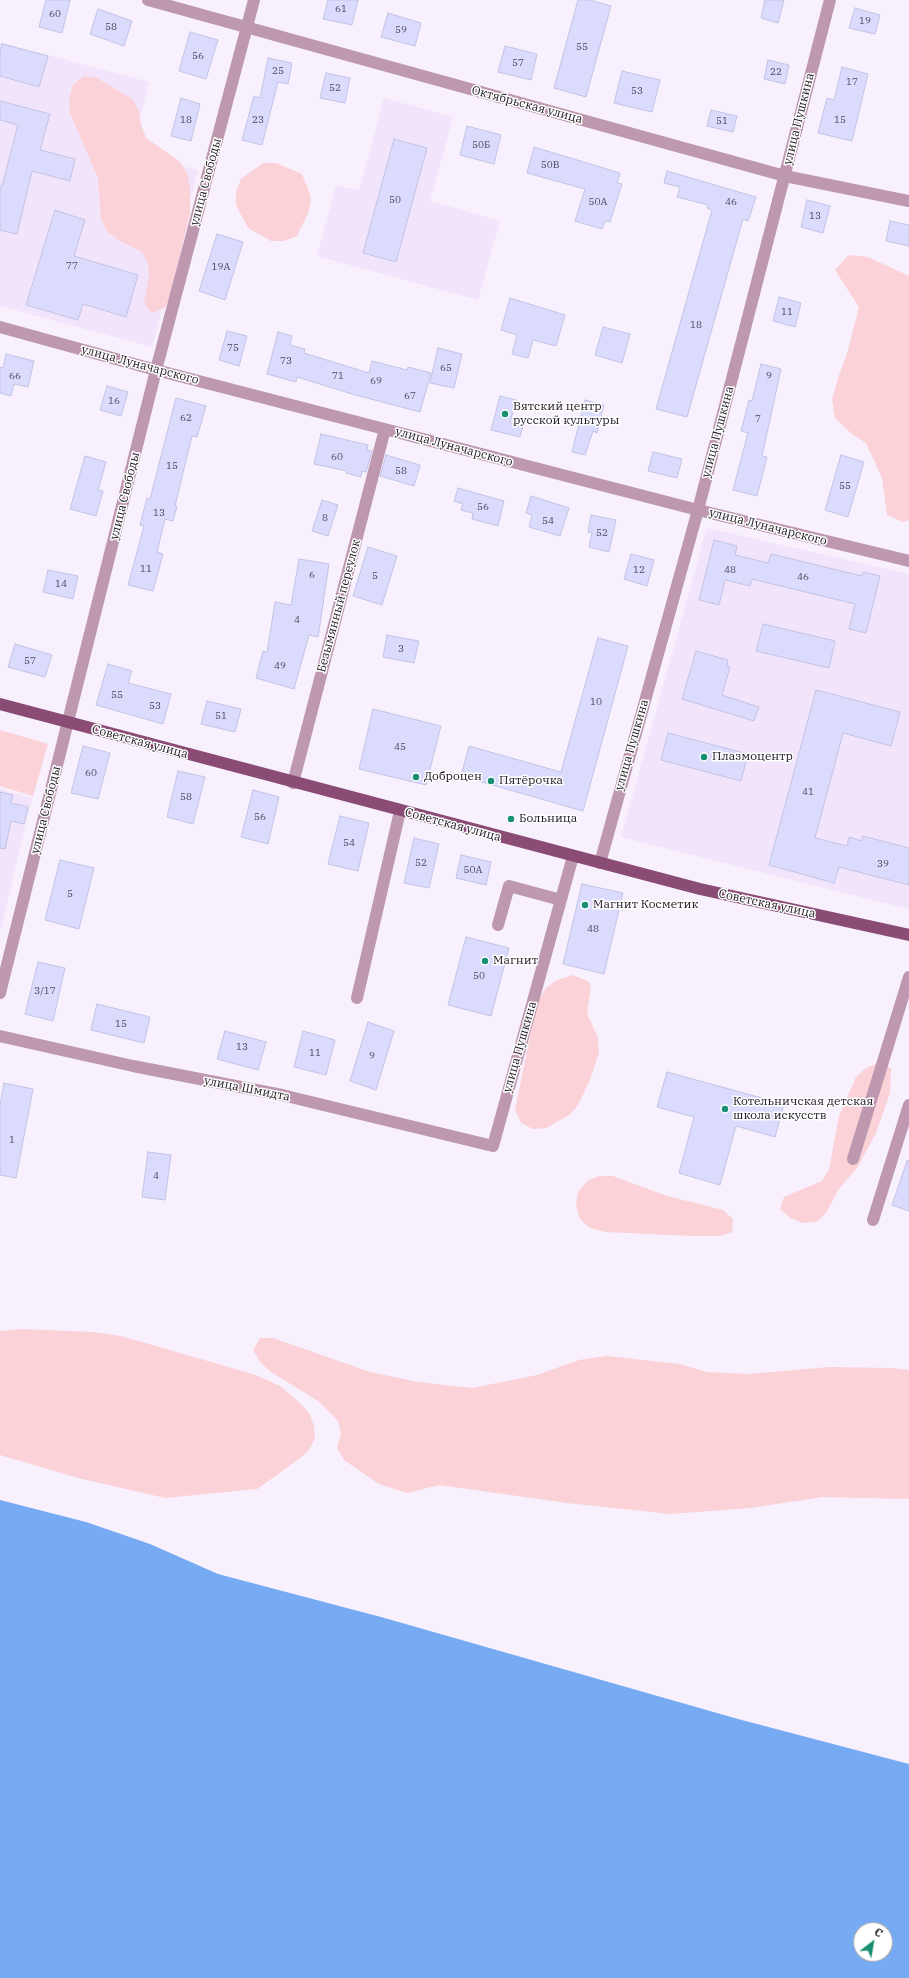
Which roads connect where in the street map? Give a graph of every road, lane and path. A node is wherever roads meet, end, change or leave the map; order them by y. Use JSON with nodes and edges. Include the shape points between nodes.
{"nodes":[{"id":1,"x":148,"y":0,"type":"edge"},
{"id":2,"x":254,"y":0,"type":"edge"},
{"id":3,"x":830,"y":0,"type":"edge"},
{"id":4,"x":247,"y":28,"type":"junction"},
{"id":5,"x":785,"y":176,"type":"junction"},
{"id":6,"x":909,"y":201,"type":"edge"},
{"id":7,"x":0,"y":328,"type":"edge"},
{"id":8,"x":156,"y":370,"type":"junction"},
{"id":9,"x":385,"y":429,"type":"junction"},
{"id":10,"x":698,"y":510,"type":"junction"},
{"id":11,"x":909,"y":561,"type":"edge"},
{"id":12,"x":0,"y":704,"type":"edge"},
{"id":13,"x":68,"y":723,"type":"junction"},
{"id":14,"x":293,"y":783,"type":"junction"},
{"id":15,"x":400,"y":811,"type":"junction"},
{"id":16,"x":573,"y":856,"type":"junction"},
{"id":17,"x":600,"y":863,"type":"junction"},
{"id":18,"x":561,"y":900,"type":"junction"},
{"id":19,"x":498,"y":925,"type":"dead end"},
{"id":20,"x":909,"y":935,"type":"edge"},
{"id":21,"x":909,"y":977,"type":"edge"},
{"id":22,"x":0,"y":993,"type":"edge"},
{"id":23,"x":357,"y":998,"type":"dead end"},
{"id":24,"x":0,"y":1036,"type":"edge"},
{"id":25,"x":909,"y":1105,"type":"edge"},
{"id":26,"x":493,"y":1146,"type":"joint"},
{"id":27,"x":853,"y":1159,"type":"dead end"},
{"id":28,"x":873,"y":1220,"type":"dead end"}],
"edges":[{"from":1,"to":4,"type":"street","name":"Октябрьская улица"},
{"from":2,"to":4,"type":"street","name":"улица Свободы"},
{"from":3,"to":5,"type":"street","name":"улица Пушкина"},
{"from":4,"to":5,"type":"street","name":"Октябрьская улица"},
{"from":4,"to":8,"type":"street","name":"улица Свободы"},
{"from":5,"to":6,"type":"street","name":"Октябрьская улица"},
{"from":5,"to":10,"type":"street","name":"улица Пушкина"},
{"from":7,"to":8,"type":"street","name":"улица Луначарского"},
{"from":8,"to":9,"type":"street","name":"улица Луначарского"},
{"from":8,"to":13,"type":"street","name":"улица Свободы"},
{"from":9,"to":10,"type":"street","name":"улица Луначарского"},
{"from":9,"to":14,"type":"street","name":"Безымянный переулок"},
{"from":10,"to":11,"type":"street","name":"улица Луначарского"},
{"from":10,"to":17,"type":"street","name":"улица Пушкина"},
{"from":12,"to":13,"type":"main road","name":"Советская улица"},
{"from":13,"to":14,"type":"main road","name":"Советская улица"},
{"from":13,"to":22,"type":"street","name":"улица Свободы"},
{"from":14,"to":15,"type":"main road","name":"Советская улица"},
{"from":15,"to":16,"type":"main road","name":"Советская улица"},
{"from":15,"to":23,"type":"street"},
{"from":16,"to":17,"type":"main road","name":"Советская улица"},
{"from":16,"to":18,"type":"street","name":"улица Пушкина"},
{"from":17,"to":20,"type":"main road","name":"Советская улица","via":[[700,889]]},
{"from":18,"to":19,"type":"street","via":[[509,886]]},
{"from":18,"to":26,"type":"street","name":"улица Пушкина"},
{"from":21,"to":27,"type":"street"},
{"from":24,"to":26,"type":"street","name":"улица Шмидта","via":[[132,1066],[282,1095]]},
{"from":25,"to":28,"type":"street"}]}
